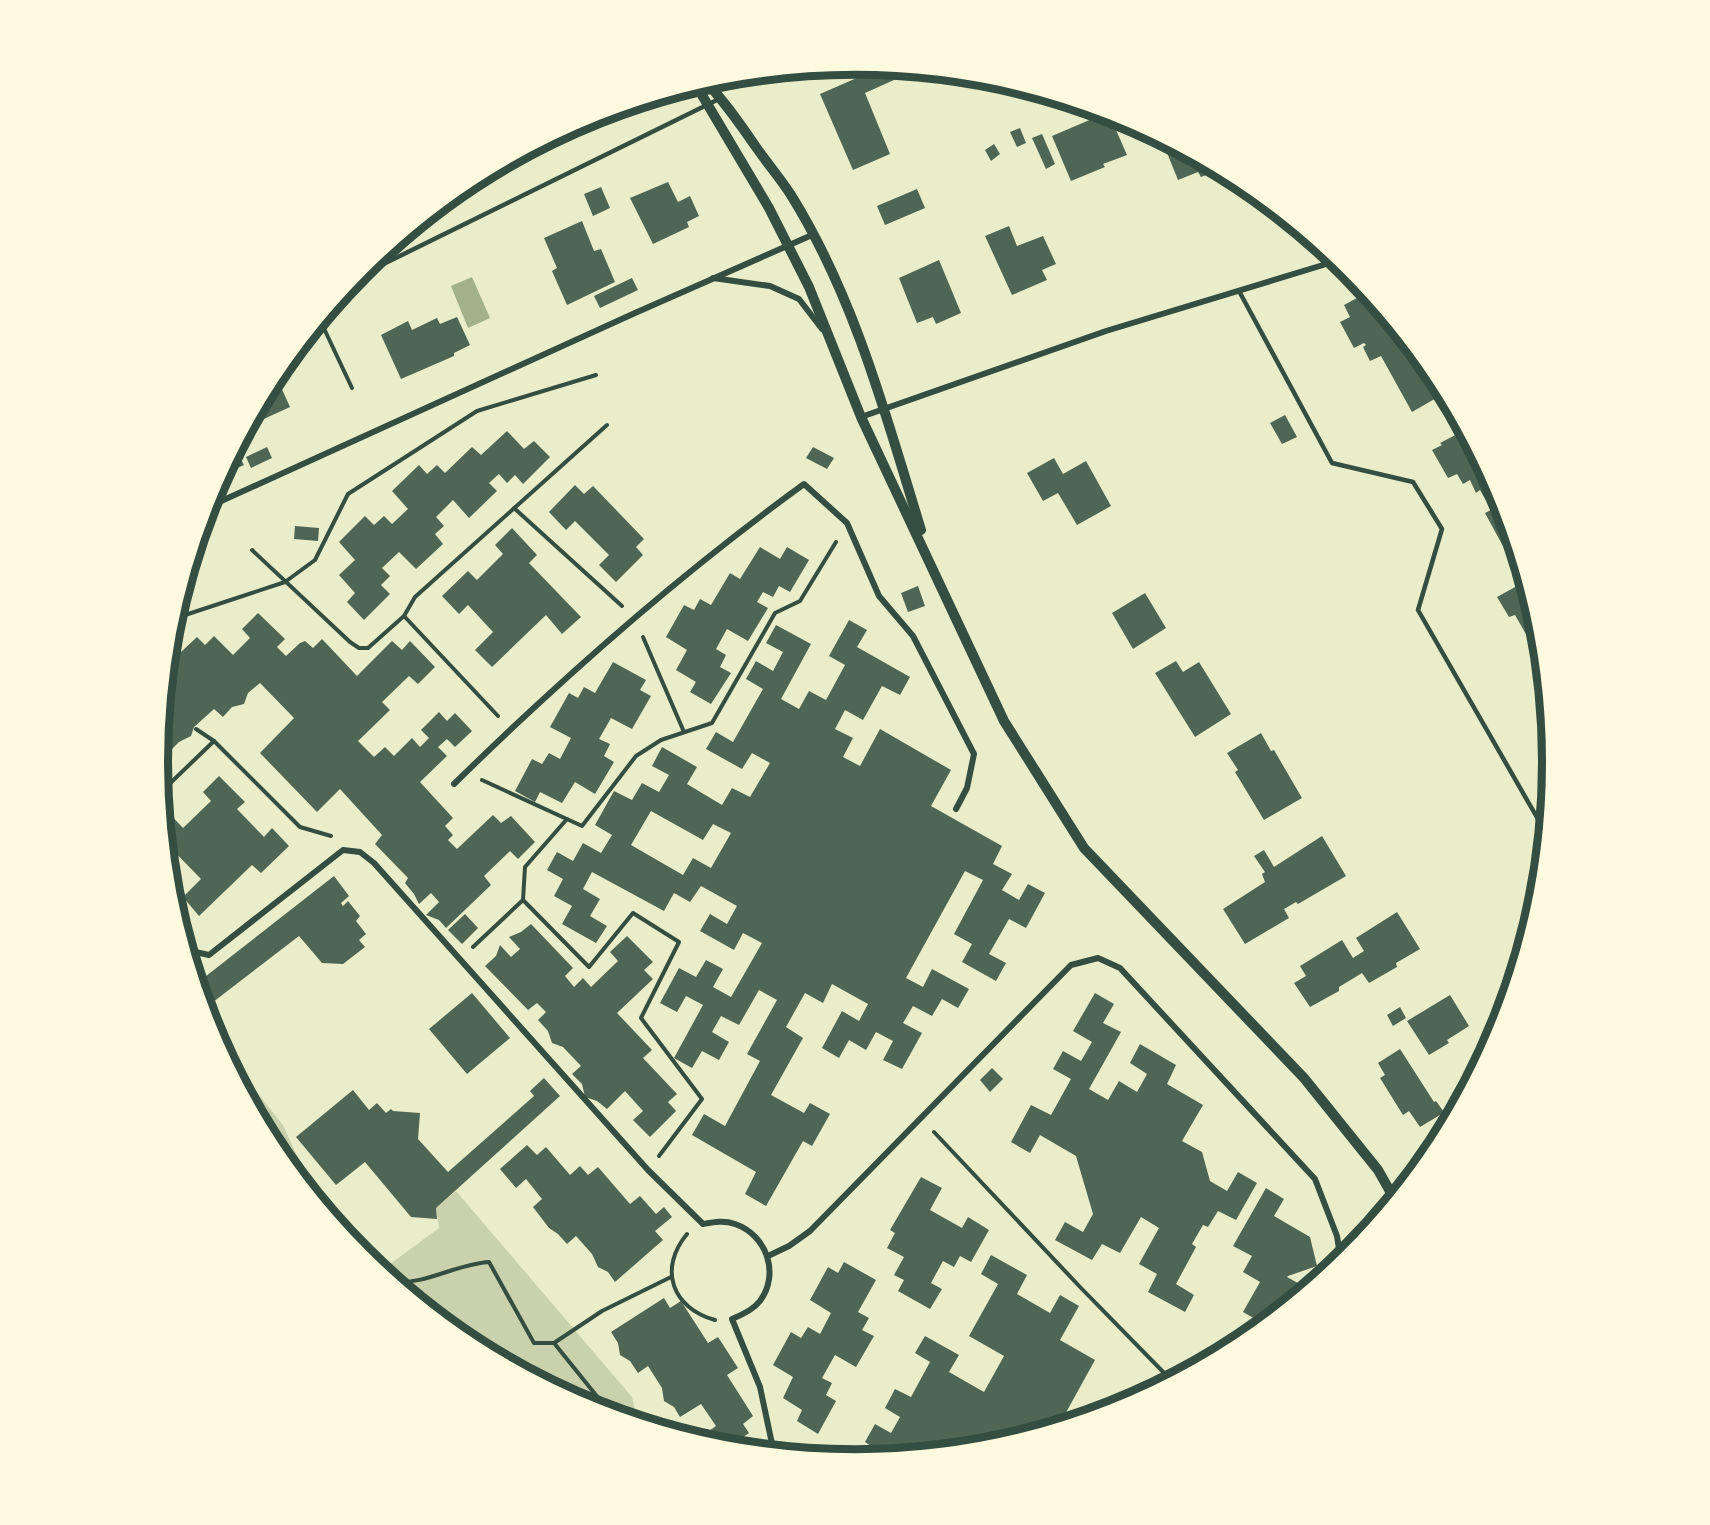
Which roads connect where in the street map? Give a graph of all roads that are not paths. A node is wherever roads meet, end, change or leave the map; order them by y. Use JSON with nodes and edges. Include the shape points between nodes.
{"nodes":[{"id":1,"x":713,"y":90,"type":"edge"},
{"id":2,"x":701,"y":93,"type":"edge"},
{"id":3,"x":721,"y":98,"type":"junction"},
{"id":4,"x":708,"y":105,"type":"junction"},
{"id":5,"x":812,"y":235,"type":"junction"},
{"id":6,"x":786,"y":245,"type":"junction"},
{"id":7,"x":1326,"y":263,"type":"edge"},
{"id":8,"x":381,"y":265,"type":"edge"},
{"id":9,"x":712,"y":278,"type":"junction"},
{"id":10,"x":1239,"y":291,"type":"junction"},
{"id":11,"x":829,"y":337,"type":"junction"},
{"id":12,"x":884,"y":409,"type":"junction"},
{"id":13,"x":861,"y":417,"type":"junction"},
{"id":14,"x":219,"y":502,"type":"edge"},
{"id":15,"x":931,"y":562,"type":"junction"},
{"id":16,"x":454,"y":784,"type":"dead end"},
{"id":17,"x":956,"y":809,"type":"dead end"},
{"id":18,"x":1540,"y":822,"type":"edge"},
{"id":19,"x":195,"y":952,"type":"edge"},
{"id":20,"x":1391,"y":1193,"type":"edge"},
{"id":21,"x":1339,"y":1251,"type":"edge"},
{"id":22,"x":768,"y":1256,"type":"junction"},
{"id":23,"x":772,"y":1445,"type":"edge"}],
"edges":[{"from":1,"to":3,"type":"street"},
{"from":2,"to":4,"type":"street"},
{"from":3,"to":4,"type":"lane"},
{"from":3,"to":5,"type":"street","via":[[791,195]]},
{"from":4,"to":6,"type":"street","via":[[769,208]]},
{"from":4,"to":8,"type":"lane"},
{"from":5,"to":6,"type":"street"},
{"from":5,"to":12,"type":"street","via":[[853,320]]},
{"from":6,"to":9,"type":"street"},
{"from":6,"to":11,"type":"street","via":[[809,287]]},
{"from":7,"to":10,"type":"street"},
{"from":9,"to":11,"type":"street","via":[[770,285],[799,299]]},
{"from":9,"to":14,"type":"street"},
{"from":10,"to":12,"type":"street","via":[[1106,331]]},
{"from":10,"to":18,"type":"lane","via":[[1332,463],[1413,482],[1442,529],[1418,610]]},
{"from":11,"to":13,"type":"street"},
{"from":12,"to":13,"type":"street"},
{"from":12,"to":15,"type":"street"},
{"from":13,"to":15,"type":"street"},
{"from":15,"to":20,"type":"street","via":[[1004,721],[1084,848],[1304,1078],[1378,1170]]},
{"from":16,"to":17,"type":"street","via":[[634,617],[804,484],[847,523],[879,597],[913,636],[974,754],[967,788]]},
{"from":19,"to":22,"type":"street","via":[[209,955],[343,850],[360,852],[648,1170],[703,1224],[718,1221],[749,1230]]},
{"from":21,"to":22,"type":"street","via":[[1315,1179],[1120,968],[1098,958],[1071,965],[810,1231]]},
{"from":22,"to":23,"type":"street","via":[[767,1288],[747,1313],[732,1319],[759,1387]]}]}
